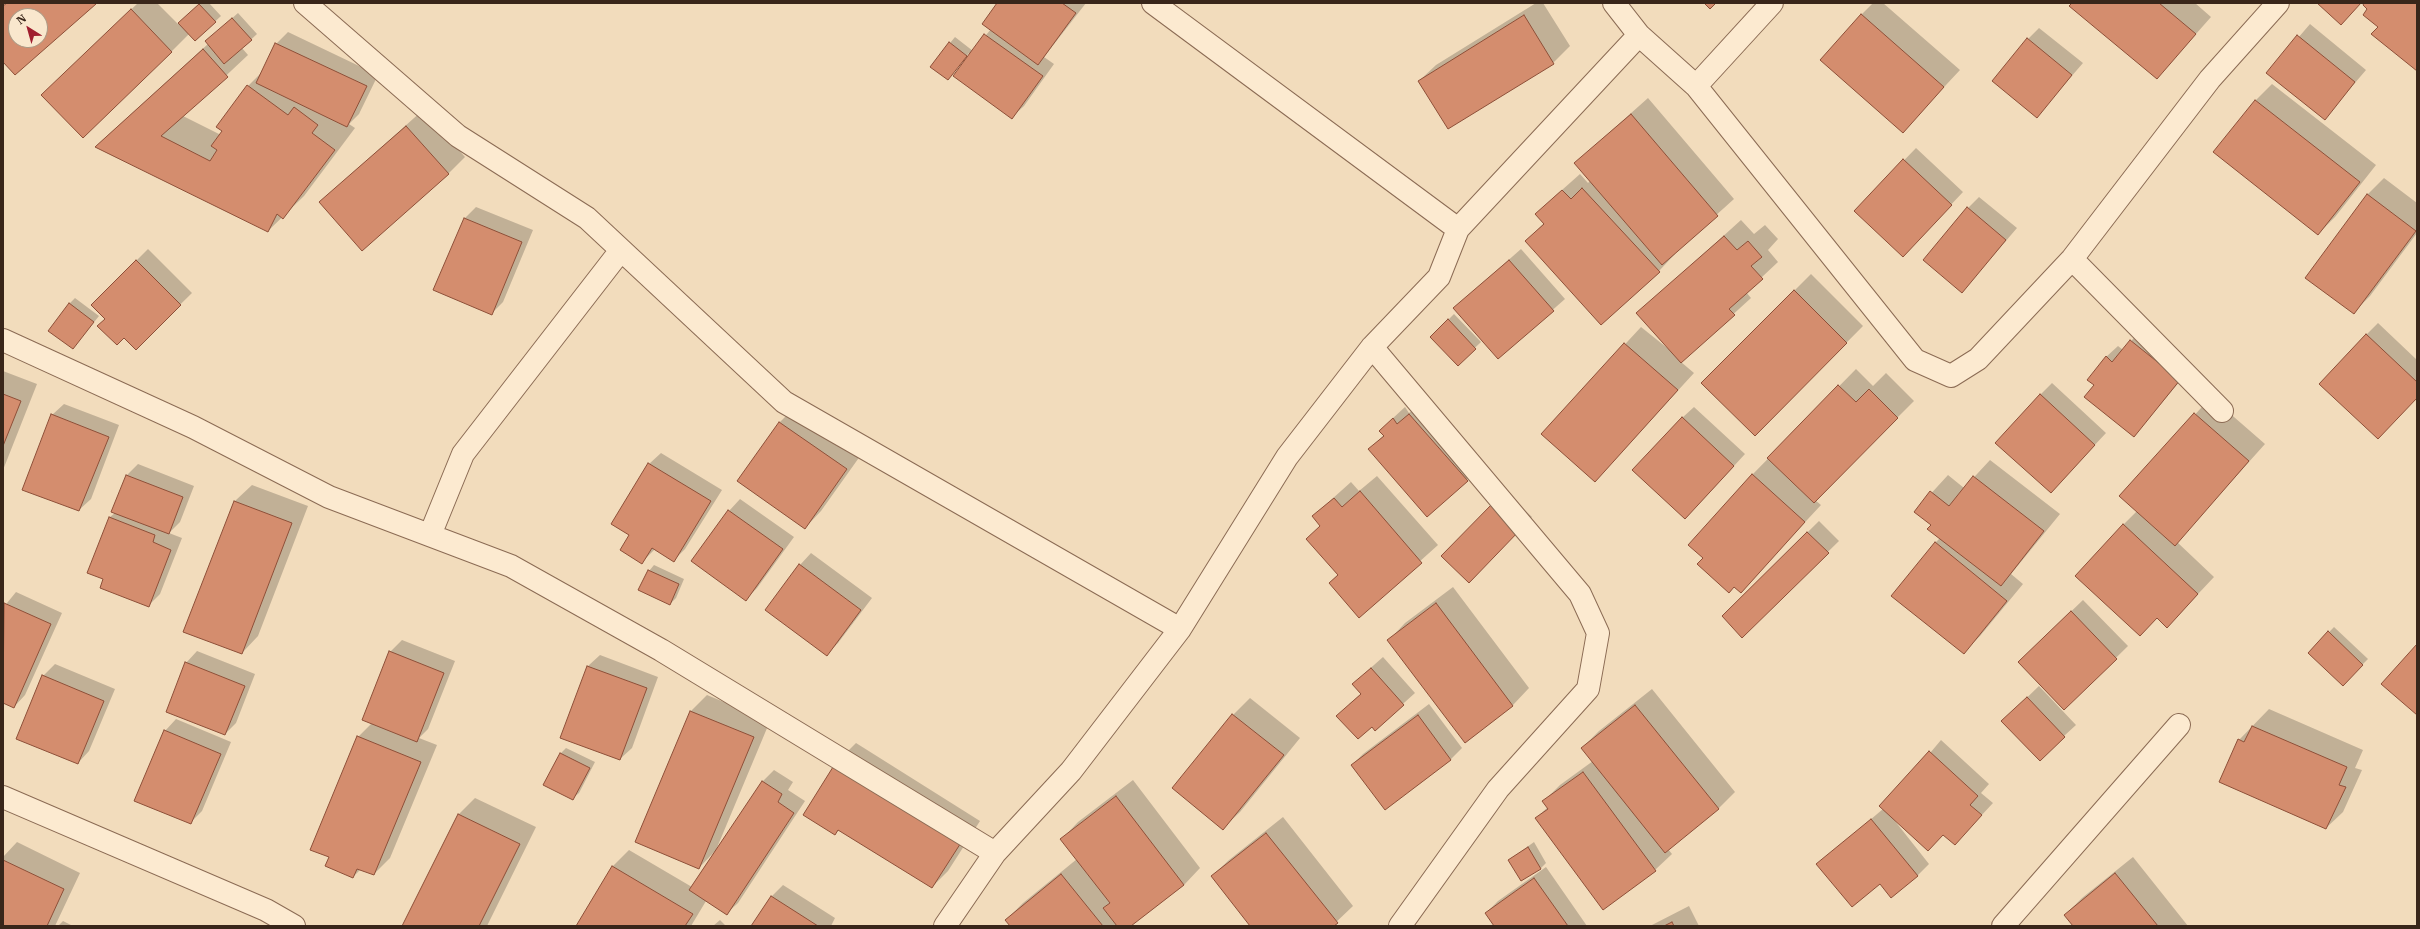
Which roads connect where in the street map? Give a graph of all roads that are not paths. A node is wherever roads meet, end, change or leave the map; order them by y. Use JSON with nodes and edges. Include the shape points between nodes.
{"nodes":[{"id":1,"x":305,"y":3,"type":"edge"},
{"id":2,"x":1153,"y":3,"type":"edge"},
{"id":3,"x":1614,"y":3,"type":"edge"},
{"id":4,"x":1772,"y":3,"type":"edge"},
{"id":5,"x":2278,"y":3,"type":"edge"},
{"id":6,"x":1639,"y":35,"type":"junction"},
{"id":7,"x":1696,"y":86,"type":"junction"},
{"id":8,"x":1458,"y":229,"type":"junction"},
{"id":9,"x":621,"y":250,"type":"junction"},
{"id":10,"x":2072,"y":259,"type":"junction"},
{"id":11,"x":3,"y":340,"type":"edge"},
{"id":12,"x":1372,"y":347,"type":"junction"},
{"id":13,"x":2222,"y":410,"type":"dead end"},
{"id":14,"x":430,"y":535,"type":"junction"},
{"id":15,"x":1180,"y":629,"type":"junction"},
{"id":16,"x":2179,"y":725,"type":"dead end"},
{"id":17,"x":3,"y":797,"type":"edge"},
{"id":18,"x":996,"y":853,"type":"junction"},
{"id":19,"x":294,"y":926,"type":"edge"},
{"id":20,"x":945,"y":926,"type":"edge"},
{"id":21,"x":1400,"y":926,"type":"edge"},
{"id":22,"x":2002,"y":926,"type":"edge"}],
"edges":[{"from":1,"to":9,"type":"street","via":[[458,136],[587,218]]},
{"from":2,"to":8,"type":"street"},
{"from":3,"to":6,"type":"street"},
{"from":4,"to":7,"type":"street"},
{"from":5,"to":10,"type":"street","via":[[2210,79]]},
{"from":6,"to":7,"type":"street"},
{"from":6,"to":8,"type":"street"},
{"from":7,"to":10,"type":"street","via":[[1915,360],[1951,376],[1978,359]]},
{"from":8,"to":12,"type":"street","via":[[1439,276]]},
{"from":9,"to":14,"type":"street","via":[[463,454]]},
{"from":9,"to":15,"type":"street","via":[[784,402]]},
{"from":10,"to":13,"type":"street"},
{"from":11,"to":14,"type":"street","via":[[193,427],[329,497]]},
{"from":12,"to":15,"type":"street","via":[[1287,457]]},
{"from":12,"to":21,"type":"street","via":[[1580,594],[1598,633],[1588,689],[1498,789]]},
{"from":14,"to":18,"type":"street","via":[[511,566],[661,650]]},
{"from":15,"to":18,"type":"street","via":[[1071,771]]},
{"from":16,"to":22,"type":"street"},
{"from":17,"to":19,"type":"street","via":[[266,910]]},
{"from":18,"to":20,"type":"street"}]}
